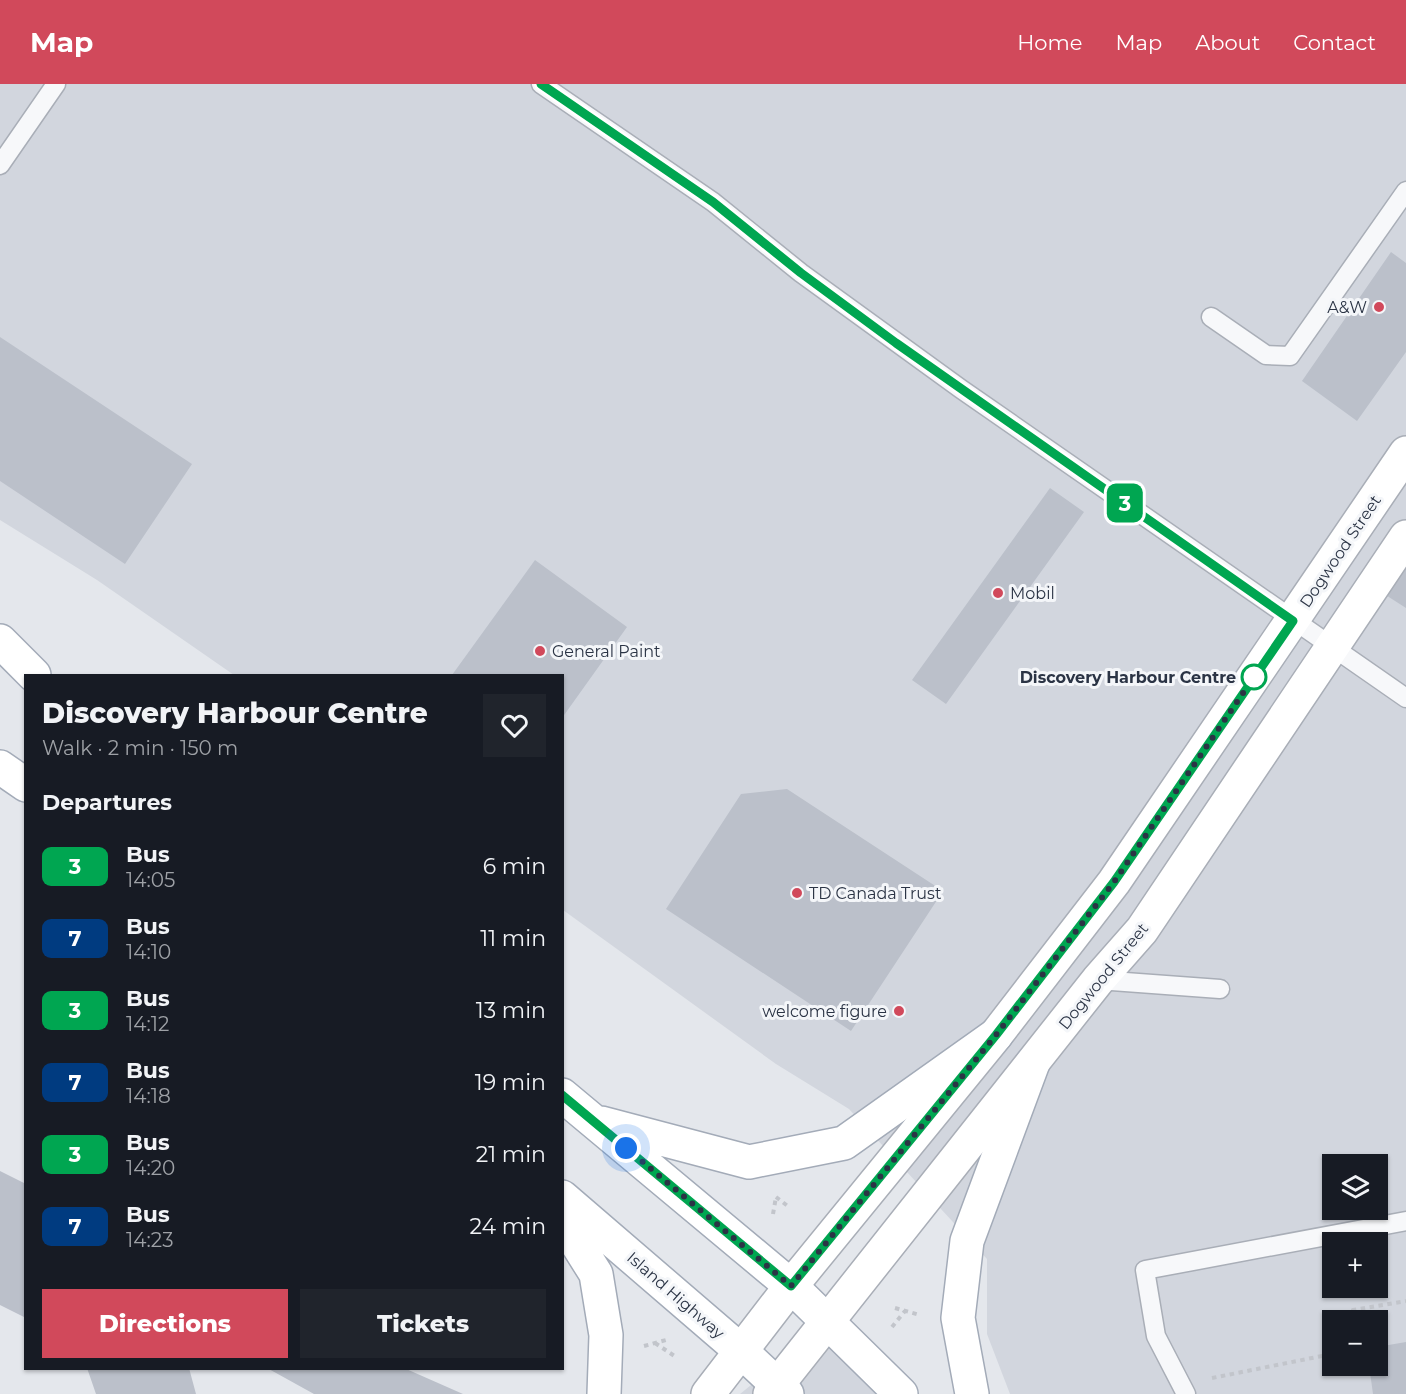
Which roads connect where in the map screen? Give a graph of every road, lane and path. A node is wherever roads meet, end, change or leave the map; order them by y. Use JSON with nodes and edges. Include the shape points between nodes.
{"nodes":[{"id":1,"x":56,"y":84,"type":"edge"},
{"id":2,"x":541,"y":84,"type":"edge"},
{"id":3,"x":0,"y":165,"type":"edge"},
{"id":4,"x":1406,"y":191,"type":"edge"},
{"id":5,"x":1211,"y":317,"type":"dead end"},
{"id":6,"x":1406,"y":453,"type":"edge"},
{"id":7,"x":1406,"y":537,"type":"edge"},
{"id":8,"x":1293,"y":621,"type":"junction"},
{"id":9,"x":0,"y":641,"type":"edge"},
{"id":10,"x":1332,"y":648,"type":"junction"},
{"id":11,"x":0,"y":671,"type":"edge"},
{"id":12,"x":33,"y":674,"type":"edge"},
{"id":13,"x":24,"y":687,"type":"edge"},
{"id":14,"x":1406,"y":698,"type":"edge"},
{"id":15,"x":0,"y":767,"type":"edge"},
{"id":16,"x":24,"y":784,"type":"edge"},
{"id":17,"x":1098,"y":980,"type":"junction"},
{"id":18,"x":1220,"y":989,"type":"dead end"},
{"id":19,"x":996,"y":1035,"type":"junction"},
{"id":20,"x":1033,"y":1063,"type":"junction"},
{"id":21,"x":564,"y":1097,"type":"edge"},
{"id":22,"x":592,"y":1120,"type":"junction"},
{"id":23,"x":776,"y":1196,"type":"dead end"},
{"id":24,"x":564,"y":1199,"type":"edge"},
{"id":25,"x":789,"y":1207,"type":"dead end"},
{"id":26,"x":1406,"y":1221,"type":"edge"},
{"id":27,"x":564,"y":1223,"type":"edge"},
{"id":28,"x":791,"y":1286,"type":"junction"},
{"id":29,"x":1406,"y":1301,"type":"edge"},
{"id":30,"x":895,"y":1308,"type":"dead end"},
{"id":31,"x":1353,"y":1310,"type":"edge"},
{"id":32,"x":905,"y":1311,"type":"junction"},
{"id":33,"x":924,"y":1317,"type":"dead end"},
{"id":34,"x":829,"y":1322,"type":"junction"},
{"id":35,"x":892,"y":1327,"type":"dead end"},
{"id":36,"x":667,"y":1339,"type":"dead end"},
{"id":37,"x":654,"y":1343,"type":"junction"},
{"id":38,"x":643,"y":1347,"type":"dead end"},
{"id":39,"x":741,"y":1351,"type":"junction"},
{"id":40,"x":1322,"y":1356,"type":"edge"},
{"id":41,"x":676,"y":1357,"type":"dead end"},
{"id":42,"x":1206,"y":1382,"type":"dead end"},
{"id":43,"x":778,"y":1391,"type":"edge"},
{"id":44,"x":604,"y":1394,"type":"edge"},
{"id":45,"x":708,"y":1394,"type":"edge"},
{"id":46,"x":901,"y":1394,"type":"edge"},
{"id":47,"x":972,"y":1394,"type":"edge"},
{"id":48,"x":1185,"y":1394,"type":"edge"}],
"edges":[{"from":1,"to":3,"type":"lane"},
{"from":2,"to":8,"type":"lane","via":[[713,202],[896,343]]},
{"from":4,"to":5,"type":"lane","via":[[1290,356],[1266,355]]},
{"from":6,"to":8,"type":"main road","name":"Dogwood Street"},
{"from":7,"to":10,"type":"main road","name":"Dogwood Street"},
{"from":8,"to":10,"type":"lane"},
{"from":8,"to":19,"type":"main road","name":"Dogwood Street","via":[[1114,882]]},
{"from":9,"to":12,"type":"main road"},
{"from":10,"to":14,"type":"lane"},
{"from":10,"to":17,"type":"main road","name":"Dogwood Street","via":[[1142,930]]},
{"from":11,"to":13,"type":"main road"},
{"from":15,"to":16,"type":"main road"},
{"from":17,"to":18,"type":"lane"},
{"from":17,"to":20,"type":"main road","name":"Dogwood Street"},
{"from":19,"to":22,"type":"main road","via":[[843,1143],[749,1162]]},
{"from":19,"to":28,"type":"main road","name":"Dogwood Street"},
{"from":20,"to":34,"type":"main road","name":"Dogwood Street"},
{"from":20,"to":47,"type":"main road","via":[[967,1241],[958,1318]]},
{"from":21,"to":22,"type":"main road"},
{"from":22,"to":28,"type":"main road"},
{"from":23,"to":25,"type":"path"},
{"from":24,"to":39,"type":"main road","name":"Island Highway"},
{"from":26,"to":48,"type":"lane","via":[[1145,1270],[1156,1336]]},
{"from":27,"to":44,"type":"main road","via":[[596,1274],[606,1335]]},
{"from":28,"to":34,"type":"main road"},
{"from":28,"to":39,"type":"main road","name":"Dogwood Street"},
{"from":29,"to":31,"type":"path"},
{"from":30,"to":32,"type":"path"},
{"from":32,"to":33,"type":"path"},
{"from":32,"to":35,"type":"path"},
{"from":34,"to":43,"type":"main road","name":"Dogwood Street"},
{"from":34,"to":46,"type":"main road"},
{"from":36,"to":37,"type":"path"},
{"from":37,"to":38,"type":"path"},
{"from":37,"to":41,"type":"path"},
{"from":39,"to":43,"type":"main road","name":"Island Highway"},
{"from":39,"to":45,"type":"main road","name":"Dogwood Street"},
{"from":40,"to":42,"type":"path","via":[[1215,1376]]}]}
